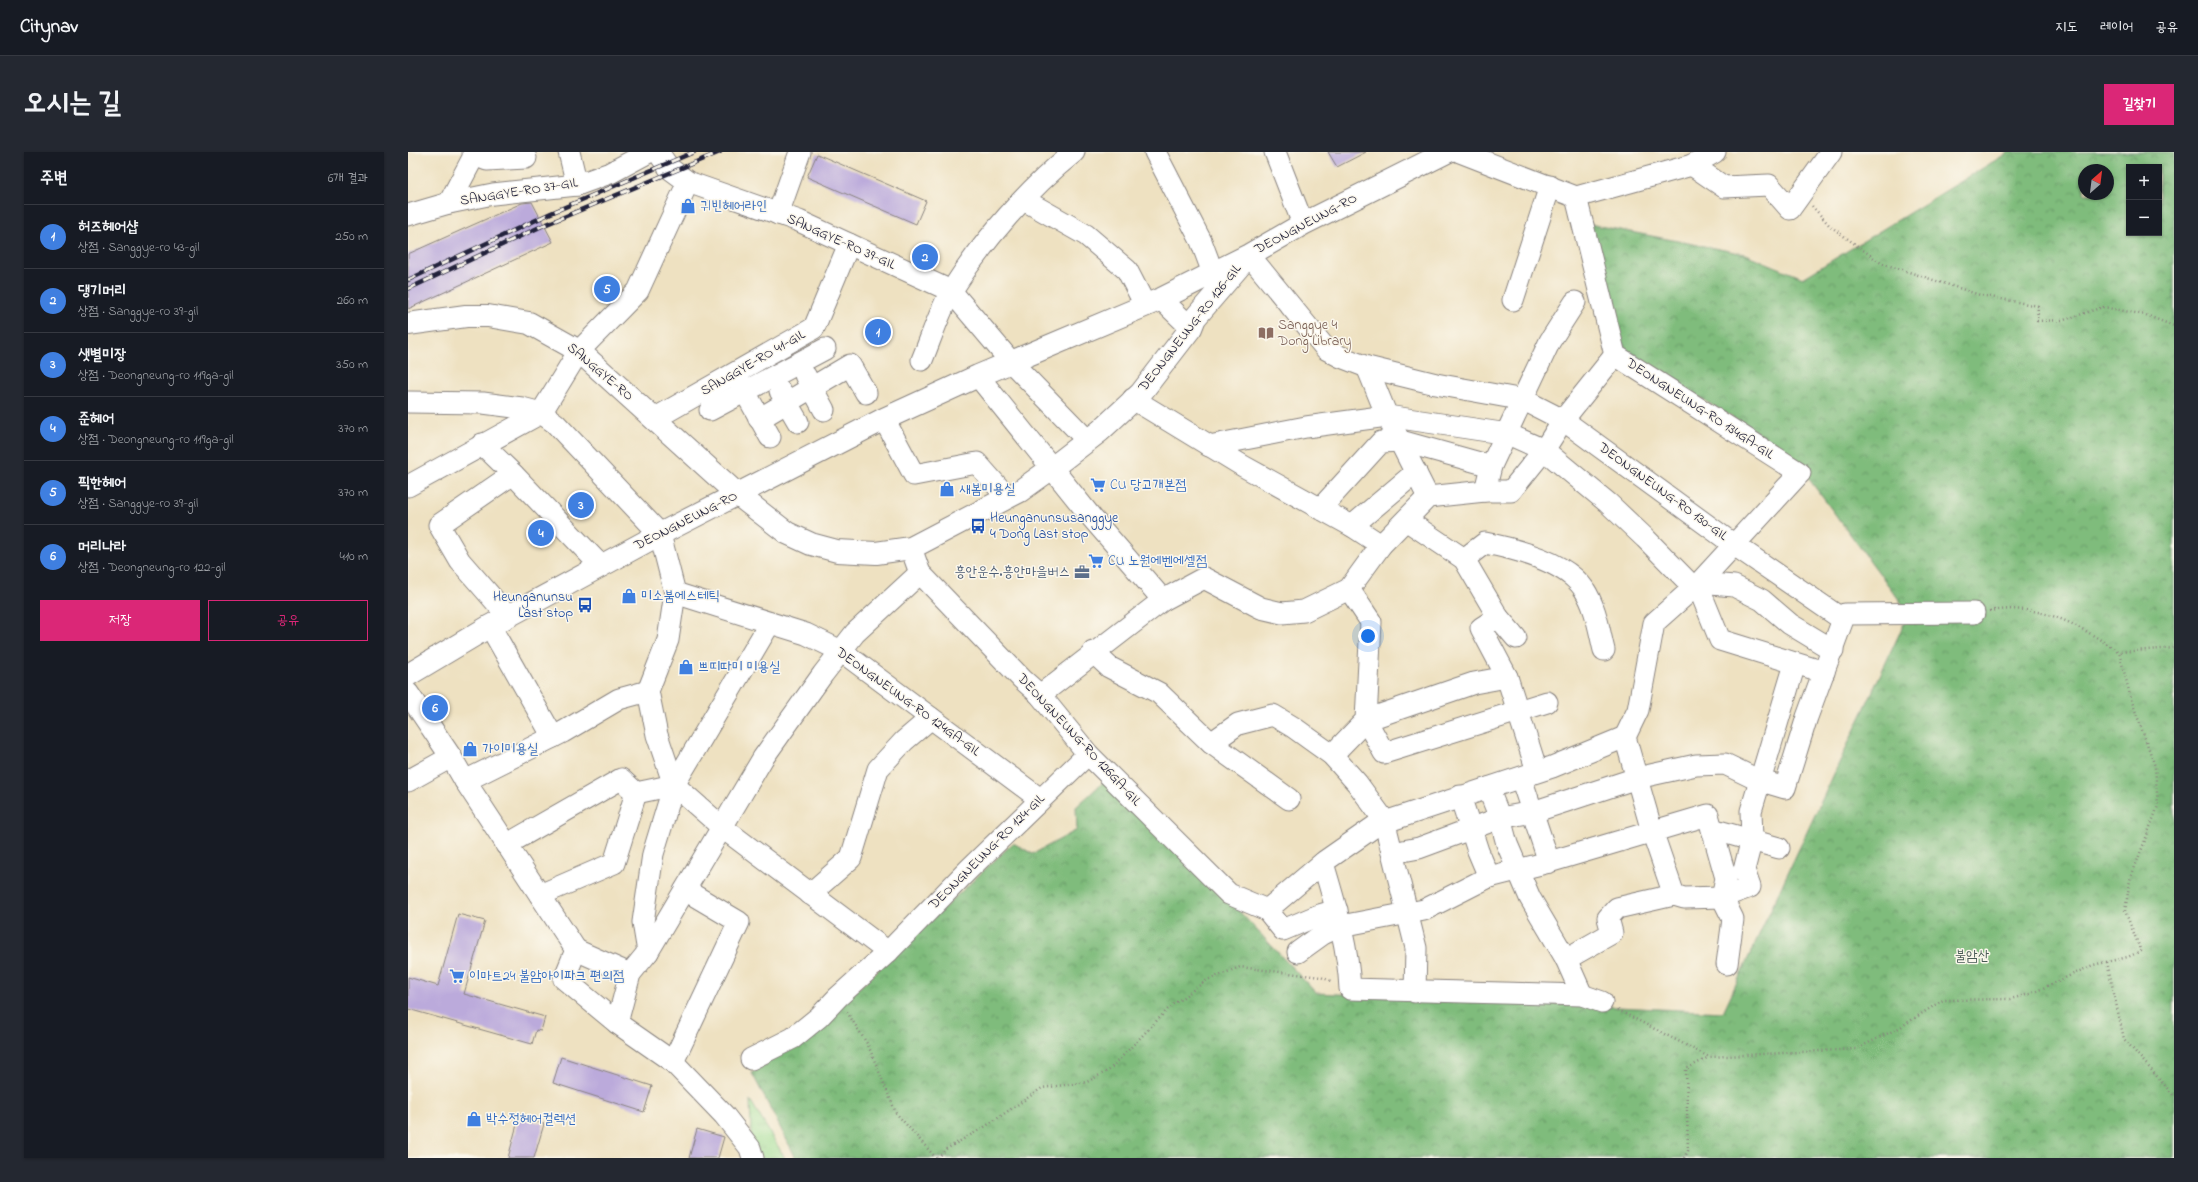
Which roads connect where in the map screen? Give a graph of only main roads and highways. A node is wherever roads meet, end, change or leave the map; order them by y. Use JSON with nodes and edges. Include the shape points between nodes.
{"nodes":[{"id":1,"x":1446,"y":152,"type":"edge"},
{"id":2,"x":1249,"y":255,"type":"junction"},
{"id":3,"x":408,"y":324,"type":"edge"},
{"id":4,"x":738,"y":495,"type":"junction"},
{"id":5,"x":408,"y":675,"type":"edge"}],
"edges":[{"from":1,"to":2,"type":"main road","name":"DEONGNEUNG-RO","via":[[1303,224]]},
{"from":2,"to":4,"type":"main road","name":"DEONGNEUNG-RO","via":[[1153,302],[884,419]]},
{"from":2,"to":4,"type":"main road","name":"DEONGNEUNG-RO 126-GIL","via":[[1195,318],[1191,328],[1141,393],[1100,430],[1052,468],[1008,497],[912,548],[876,553],[837,551],[811,544],[787,533]]},
{"from":3,"to":4,"type":"main road","name":"SANGGYE-RO","via":[[466,316],[508,318],[529,323],[579,351]]},
{"from":4,"to":5,"type":"main road","name":"DEONGNEUNG-RO","via":[[499,621]]}]}
